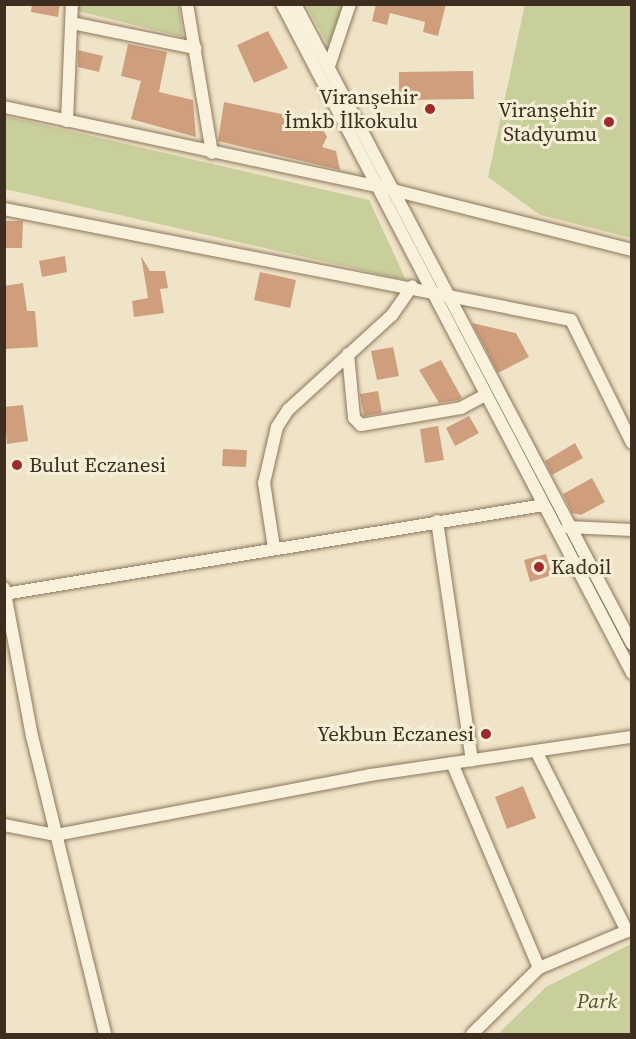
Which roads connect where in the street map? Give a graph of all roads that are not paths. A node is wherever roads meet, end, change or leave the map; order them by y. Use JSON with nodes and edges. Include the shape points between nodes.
{"nodes":[{"id":1,"x":72,"y":4,"type":"edge"},
{"id":2,"x":187,"y":4,"type":"edge"},
{"id":3,"x":282,"y":4,"type":"edge"},
{"id":4,"x":295,"y":4,"type":"edge"},
{"id":5,"x":350,"y":4,"type":"edge"},
{"id":6,"x":72,"y":23,"type":"junction"},
{"id":7,"x":195,"y":48,"type":"junction"},
{"id":8,"x":329,"y":66,"type":"junction"},
{"id":9,"x":4,"y":107,"type":"edge"},
{"id":10,"x":67,"y":121,"type":"junction"},
{"id":11,"x":212,"y":153,"type":"junction"},
{"id":12,"x":380,"y":190,"type":"junction"},
{"id":13,"x":393,"y":190,"type":"junction"},
{"id":14,"x":4,"y":209,"type":"edge"},
{"id":15,"x":632,"y":250,"type":"edge"},
{"id":16,"x":412,"y":286,"type":"junction"},
{"id":17,"x":430,"y":289,"type":"junction"},
{"id":18,"x":447,"y":293,"type":"junction"},
{"id":19,"x":348,"y":354,"type":"junction"},
{"id":20,"x":485,"y":395,"type":"junction"},
{"id":21,"x":632,"y":443,"type":"edge"},
{"id":22,"x":544,"y":505,"type":"junction"},
{"id":23,"x":437,"y":521,"type":"junction"},
{"id":24,"x":568,"y":527,"type":"junction"},
{"id":25,"x":632,"y":530,"type":"edge"},
{"id":26,"x":274,"y":548,"type":"junction"},
{"id":27,"x":5,"y":592,"type":"edge"},
{"id":28,"x":632,"y":644,"type":"edge"},
{"id":29,"x":632,"y":673,"type":"edge"},
{"id":30,"x":632,"y":737,"type":"edge"},
{"id":31,"x":536,"y":751,"type":"junction"},
{"id":32,"x":472,"y":760,"type":"junction"},
{"id":33,"x":452,"y":763,"type":"junction"},
{"id":34,"x":4,"y":825,"type":"edge"},
{"id":35,"x":56,"y":835,"type":"junction"},
{"id":36,"x":629,"y":930,"type":"edge"},
{"id":37,"x":539,"y":968,"type":"junction"},
{"id":38,"x":105,"y":1035,"type":"edge"},
{"id":39,"x":472,"y":1035,"type":"edge"}],
"edges":[{"from":1,"to":6,"type":"street"},
{"from":2,"to":7,"type":"street"},
{"from":3,"to":12,"type":"street"},
{"from":4,"to":8,"type":"street"},
{"from":5,"to":8,"type":"street"},
{"from":6,"to":7,"type":"street"},
{"from":6,"to":10,"type":"street"},
{"from":7,"to":11,"type":"street"},
{"from":8,"to":13,"type":"street"},
{"from":9,"to":10,"type":"street"},
{"from":10,"to":11,"type":"street"},
{"from":11,"to":12,"type":"street"},
{"from":12,"to":13,"type":"street"},
{"from":12,"to":17,"type":"street"},
{"from":13,"to":15,"type":"street"},
{"from":13,"to":18,"type":"street"},
{"from":14,"to":16,"type":"street"},
{"from":16,"to":17,"type":"street"},
{"from":16,"to":19,"type":"street","via":[[392,315]]},
{"from":17,"to":18,"type":"street"},
{"from":17,"to":20,"type":"street"},
{"from":18,"to":21,"type":"street","via":[[571,320]]},
{"from":18,"to":24,"type":"street"},
{"from":19,"to":20,"type":"street","via":[[354,418],[361,425],[461,408]]},
{"from":19,"to":26,"type":"street","via":[[288,410],[269,446],[264,483]]},
{"from":20,"to":22,"type":"street"},
{"from":22,"to":23,"type":"street"},
{"from":22,"to":29,"type":"street"},
{"from":23,"to":26,"type":"street"},
{"from":23,"to":32,"type":"street"},
{"from":24,"to":25,"type":"street"},
{"from":24,"to":28,"type":"street"},
{"from":26,"to":27,"type":"street"},
{"from":27,"to":35,"type":"street"},
{"from":30,"to":31,"type":"street"},
{"from":31,"to":32,"type":"street"},
{"from":31,"to":36,"type":"street"},
{"from":32,"to":33,"type":"street"},
{"from":33,"to":35,"type":"street"},
{"from":33,"to":37,"type":"street"},
{"from":34,"to":35,"type":"street"},
{"from":35,"to":38,"type":"street"},
{"from":36,"to":37,"type":"street"},
{"from":37,"to":39,"type":"street"}]}
